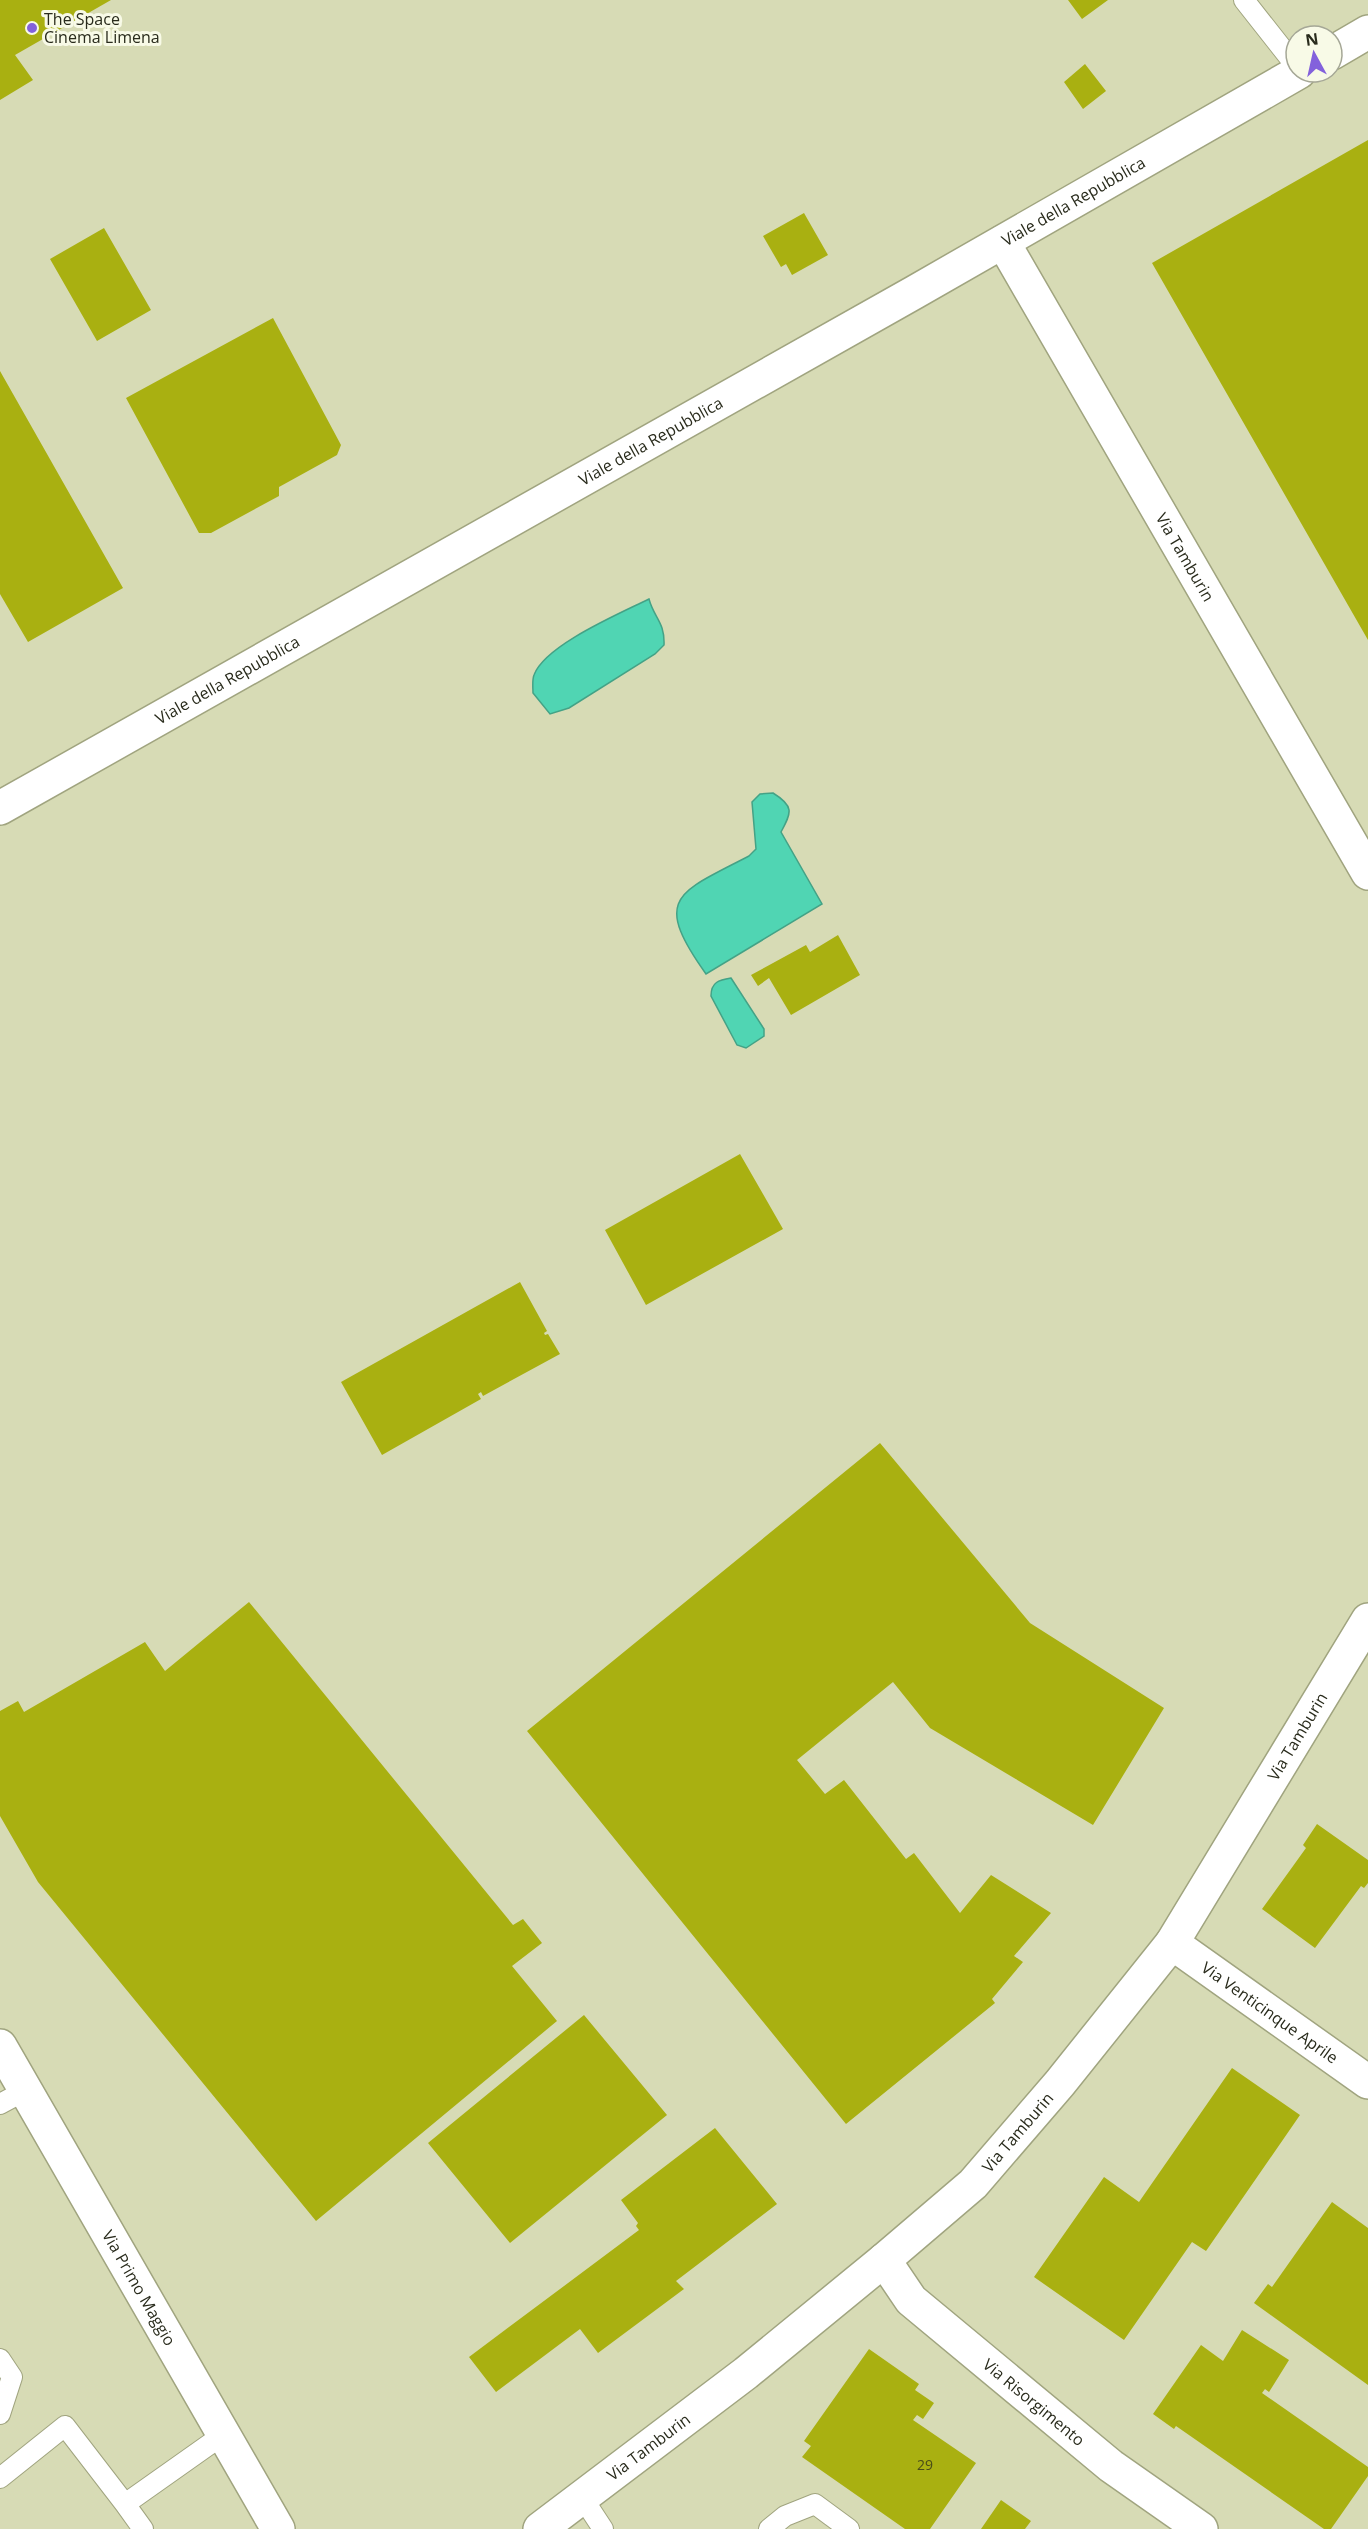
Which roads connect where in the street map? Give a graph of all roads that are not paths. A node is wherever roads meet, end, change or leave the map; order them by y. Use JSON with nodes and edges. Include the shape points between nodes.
{"nodes":[{"id":1,"x":1244,"y":0,"type":"edge"},
{"id":2,"x":1368,"y":32,"type":"edge"},
{"id":3,"x":1344,"y":46,"type":"edge"},
{"id":4,"x":1284,"y":51,"type":"edge"},
{"id":5,"x":1284,"y":81,"type":"edge"},
{"id":6,"x":1003,"y":242,"type":"junction"},
{"id":7,"x":0,"y":808,"type":"edge"},
{"id":8,"x":1368,"y":873,"type":"edge"},
{"id":9,"x":1368,"y":1620,"type":"edge"},
{"id":10,"x":1172,"y":1943,"type":"junction"},
{"id":11,"x":0,"y":2046,"type":"edge"},
{"id":12,"x":1368,"y":2082,"type":"edge"},
{"id":13,"x":13,"y":2097,"type":"edge"},
{"id":14,"x":884,"y":2260,"type":"junction"},
{"id":15,"x":0,"y":2359,"type":"edge"},
{"id":16,"x":0,"y":2414,"type":"edge"},
{"id":17,"x":224,"y":2434,"type":"junction"},
{"id":18,"x":0,"y":2478,"type":"edge"},
{"id":19,"x":582,"y":2497,"type":"junction"},
{"id":20,"x":125,"y":2504,"type":"junction"},
{"id":21,"x":143,"y":2529,"type":"edge"},
{"id":22,"x":278,"y":2529,"type":"edge"},
{"id":23,"x":540,"y":2529,"type":"edge"},
{"id":24,"x":603,"y":2529,"type":"edge"},
{"id":25,"x":769,"y":2529,"type":"edge"},
{"id":26,"x":849,"y":2529,"type":"edge"},
{"id":27,"x":1201,"y":2529,"type":"edge"}],
"edges":[{"from":1,"to":4,"type":"lane"},
{"from":2,"to":3,"type":"street"},
{"from":5,"to":6,"type":"street","name":"Viale della Repubblica"},
{"from":6,"to":7,"type":"street","name":"Viale della Repubblica"},
{"from":6,"to":8,"type":"street","name":"Via Tamburin"},
{"from":9,"to":10,"type":"street","name":"Via Tamburin"},
{"from":10,"to":12,"type":"street","name":"Via Venticinque Aprile"},
{"from":10,"to":14,"type":"street","name":"Via Tamburin","via":[[973,2184]]},
{"from":11,"to":13,"type":"street","name":"Via Primo Maggio"},
{"from":13,"to":17,"type":"street","name":"Via Primo Maggio"},
{"from":14,"to":19,"type":"street","name":"Via Tamburin","via":[[746,2373]]},
{"from":14,"to":27,"type":"street","name":"Via Risorgimento","via":[[911,2300],[1111,2466]]},
{"from":15,"to":16,"type":"lane","via":[[12,2378]]},
{"from":17,"to":20,"type":"lane"},
{"from":17,"to":22,"type":"street","name":"Via Primo Maggio"},
{"from":18,"to":20,"type":"lane","via":[[65,2426]]},
{"from":19,"to":23,"type":"street","name":"Via Tamburin"},
{"from":19,"to":24,"type":"lane"},
{"from":20,"to":21,"type":"lane"},
{"from":25,"to":26,"type":"lane","via":[[815,2504]]}]}
